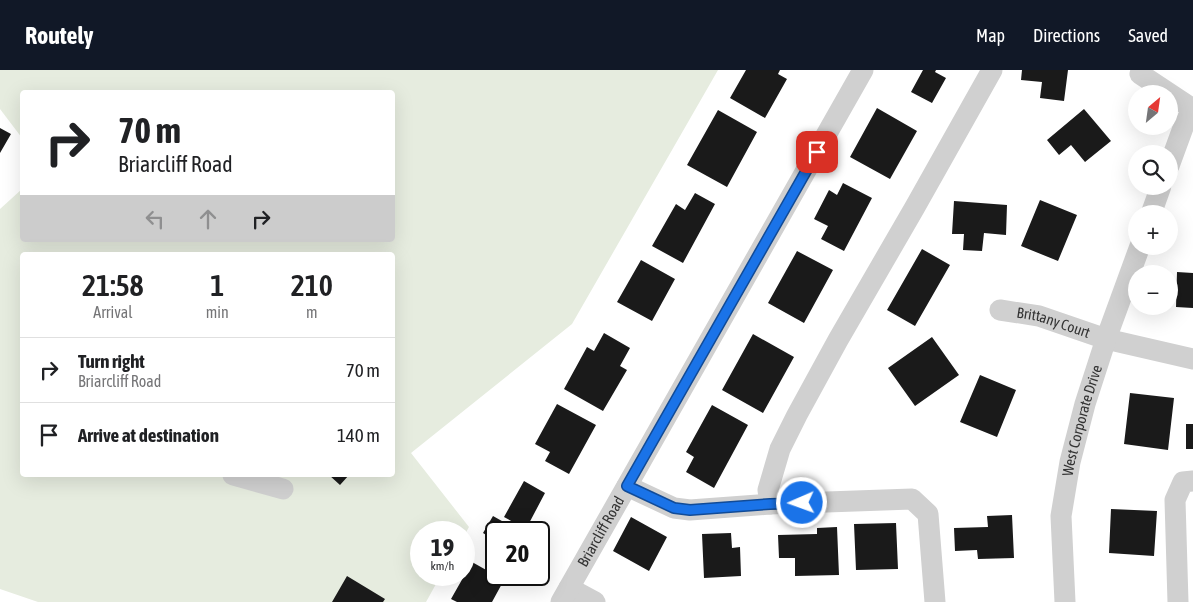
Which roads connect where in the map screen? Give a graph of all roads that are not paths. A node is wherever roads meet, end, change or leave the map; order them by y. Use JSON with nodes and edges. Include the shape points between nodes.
{"nodes":[{"id":1,"x":863,"y":70,"type":"edge"},
{"id":2,"x":992,"y":70,"type":"edge"},
{"id":3,"x":1140,"y":74,"type":"dead end"},
{"id":4,"x":1193,"y":108,"type":"edge"},
{"id":5,"x":1177,"y":145,"type":"edge"},
{"id":6,"x":1137,"y":255,"type":"edge"},
{"id":7,"x":1000,"y":310,"type":"dead end"},
{"id":8,"x":1106,"y":339,"type":"junction"},
{"id":9,"x":1193,"y":359,"type":"edge"},
{"id":10,"x":240,"y":477,"type":"edge"},
{"id":11,"x":1193,"y":482,"type":"edge"},
{"id":12,"x":627,"y":486,"type":"junction"},
{"id":13,"x":283,"y":489,"type":"dead end"},
{"id":14,"x":770,"y":504,"type":"junction"},
{"id":15,"x":565,"y":595,"type":"edge"},
{"id":16,"x":595,"y":602,"type":"edge"},
{"id":17,"x":935,"y":602,"type":"edge"},
{"id":18,"x":1065,"y":602,"type":"edge"},
{"id":19,"x":1178,"y":602,"type":"edge"}],
"edges":[{"from":1,"to":12,"type":"street","name":"Briarcliff Road"},
{"from":2,"to":14,"type":"street","via":[[797,415],[780,449],[768,490]]},
{"from":3,"to":4,"type":"street"},
{"from":4,"to":5,"type":"street"},
{"from":6,"to":8,"type":"street","name":"West Corporate Drive"},
{"from":7,"to":8,"type":"street","name":"Brittany Court","via":[[1039,316]]},
{"from":8,"to":9,"type":"street","name":"Brittany Court"},
{"from":8,"to":18,"type":"street","name":"West Corporate Drive","via":[[1070,462],[1061,516]]},
{"from":10,"to":13,"type":"street"},
{"from":11,"to":19,"type":"street","via":[[1183,482],[1175,500]]},
{"from":12,"to":14,"type":"street","via":[[674,508],[690,510]]},
{"from":12,"to":15,"type":"street","name":"Briarcliff Road"},
{"from":14,"to":17,"type":"street","via":[[912,499],[928,514]]},
{"from":15,"to":16,"type":"street"}]}
